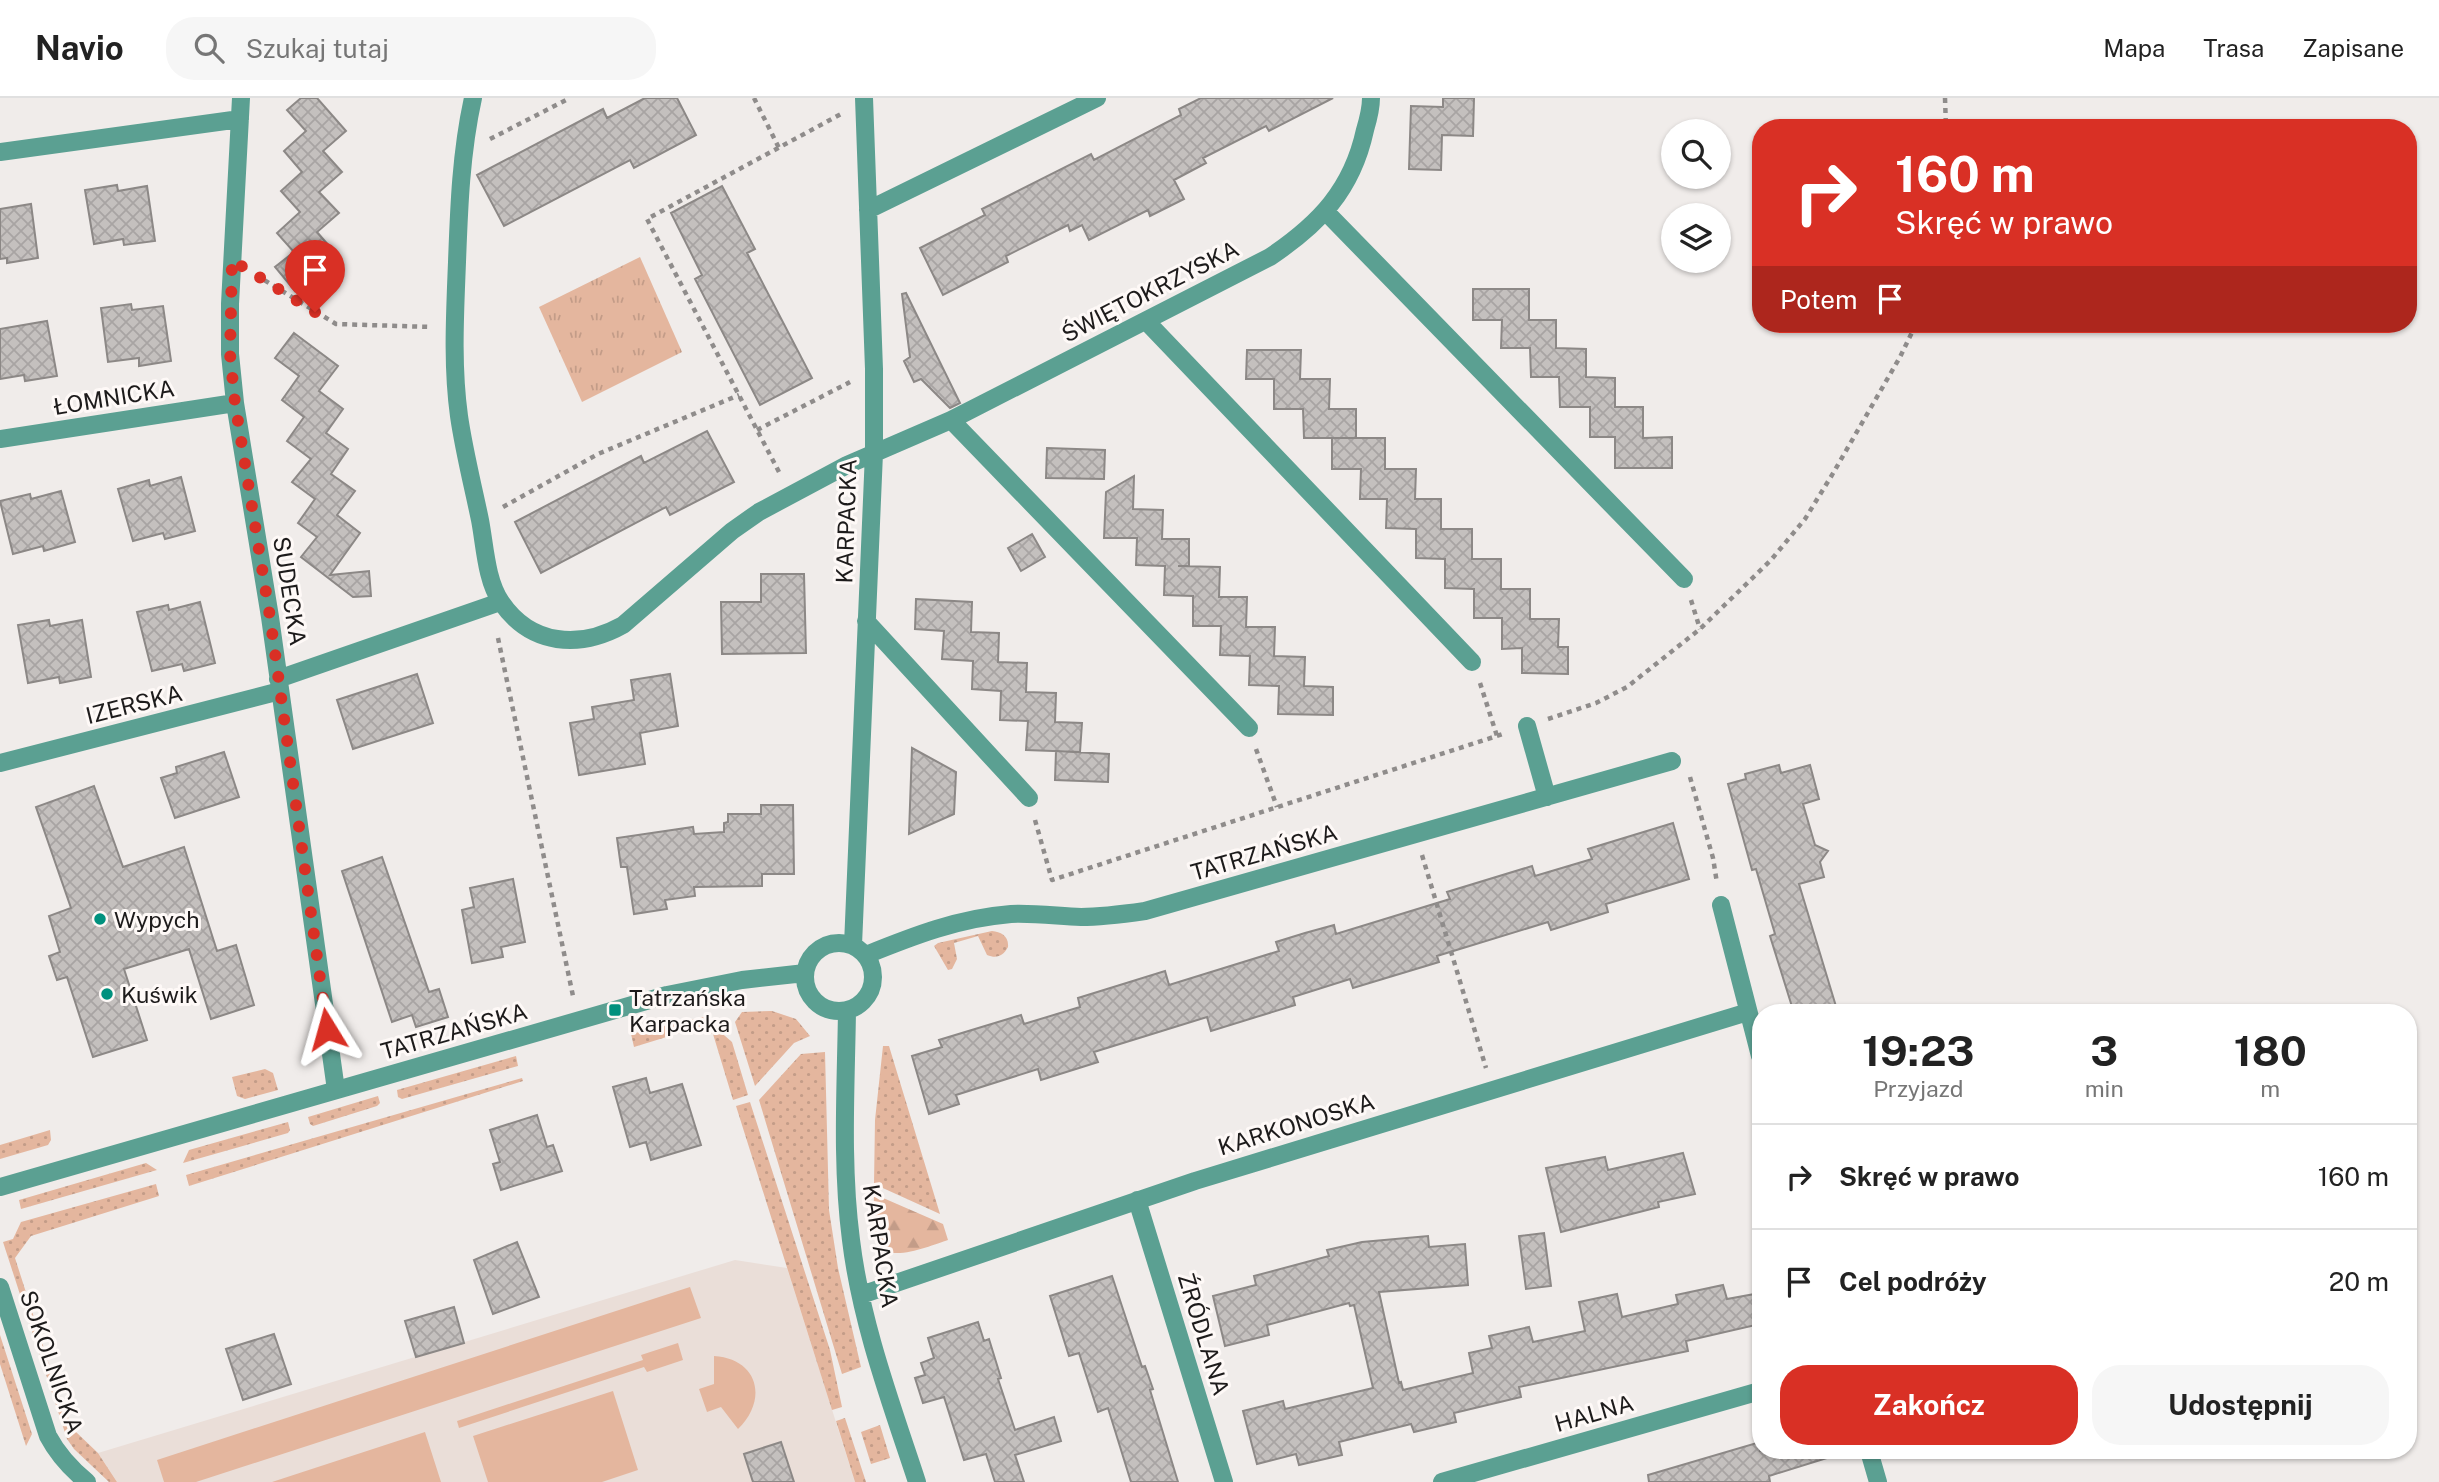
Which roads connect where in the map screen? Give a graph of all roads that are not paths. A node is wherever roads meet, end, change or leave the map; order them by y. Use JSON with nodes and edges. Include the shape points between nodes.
{"nodes":[{"id":1,"x":241,"y":98,"type":"edge"},
{"id":2,"x":473,"y":98,"type":"edge"},
{"id":3,"x":1097,"y":98,"type":"edge"},
{"id":4,"x":865,"y":100,"type":"edge"},
{"id":5,"x":1373,"y":100,"type":"edge"},
{"id":6,"x":240,"y":119,"type":"junction"},
{"id":7,"x":0,"y":152,"type":"edge"},
{"id":8,"x":868,"y":210,"type":"junction"},
{"id":9,"x":1326,"y":212,"type":"junction"},
{"id":10,"x":1146,"y":321,"type":"junction"},
{"id":11,"x":235,"y":403,"type":"junction"},
{"id":12,"x":951,"y":419,"type":"junction"},
{"id":13,"x":0,"y":439,"type":"edge"},
{"id":14,"x":874,"y":453,"type":"junction"},
{"id":15,"x":1684,"y":579,"type":"dead end"},
{"id":16,"x":496,"y":603,"type":"junction"},
{"id":17,"x":866,"y":621,"type":"junction"},
{"id":18,"x":1472,"y":662,"type":"road end"},
{"id":19,"x":279,"y":685,"type":"junction"},
{"id":20,"x":1527,"y":726,"type":"road end"},
{"id":21,"x":1249,"y":729,"type":"road end"},
{"id":22,"x":1672,"y":761,"type":"road end"},
{"id":23,"x":0,"y":763,"type":"edge"},
{"id":24,"x":1547,"y":797,"type":"junction"},
{"id":25,"x":1029,"y":798,"type":"road end"},
{"id":26,"x":1721,"y":905,"type":"road end"},
{"id":27,"x":859,"y":950,"type":"junction"},
{"id":28,"x":805,"y":973,"type":"junction"},
{"id":29,"x":847,"y":1010,"type":"junction"},
{"id":30,"x":1748,"y":1012,"type":"junction"},
{"id":31,"x":1752,"y":1027,"type":"edge"},
{"id":32,"x":336,"y":1090,"type":"junction"},
{"id":33,"x":0,"y":1187,"type":"edge"},
{"id":34,"x":1137,"y":1200,"type":"junction"},
{"id":35,"x":0,"y":1287,"type":"edge"},
{"id":36,"x":862,"y":1295,"type":"junction"},
{"id":37,"x":1752,"y":1393,"type":"edge"},
{"id":38,"x":1872,"y":1459,"type":"edge"},
{"id":39,"x":83,"y":1481,"type":"edge"},
{"id":40,"x":917,"y":1482,"type":"edge"},
{"id":41,"x":1224,"y":1482,"type":"edge"},
{"id":42,"x":1442,"y":1482,"type":"edge"},
{"id":43,"x":1878,"y":1482,"type":"edge"}],
"edges":[{"from":1,"to":6,"type":"street","name":"SUDECKA"},
{"from":2,"to":16,"type":"street","via":[[460,187],[455,375]]},
{"from":3,"to":8,"type":"street"},
{"from":4,"to":8,"type":"street","name":"KARPACKA"},
{"from":5,"to":9,"type":"street","name":"ŚWIĘTOKRZYSKA","via":[[1357,159]]},
{"from":6,"to":7,"type":"street"},
{"from":6,"to":11,"type":"street","name":"SUDECKA","via":[[230,354]]},
{"from":8,"to":14,"type":"street","name":"KARPACKA"},
{"from":9,"to":10,"type":"street","name":"ŚWIĘTOKRZYSKA","via":[[1270,257]]},
{"from":9,"to":15,"type":"street"},
{"from":10,"to":12,"type":"street","name":"ŚWIĘTOKRZYSKA"},
{"from":10,"to":18,"type":"street"},
{"from":11,"to":13,"type":"street","name":"ŁOMNICKA"},
{"from":11,"to":19,"type":"street","name":"SUDECKA"},
{"from":12,"to":14,"type":"street","name":"ŚWIĘTOKRZYSKA"},
{"from":12,"to":21,"type":"street"},
{"from":14,"to":16,"type":"street","name":"ŚWIĘTOKRZYSKA","via":[[759,512],[643,610],[603,636],[556,639],[533,631]]},
{"from":14,"to":17,"type":"street","name":"KARPACKA"},
{"from":16,"to":19,"type":"street","name":"IZERSKA"},
{"from":17,"to":25,"type":"street"},
{"from":17,"to":27,"type":"street","name":"KARPACKA"},
{"from":19,"to":23,"type":"street","name":"IZERSKA"},
{"from":19,"to":32,"type":"street","name":"SUDECKA"},
{"from":20,"to":24,"type":"street"},
{"from":22,"to":24,"type":"street","name":"TATRZAŃSKA"},
{"from":24,"to":27,"type":"street","name":"TATRZAŃSKA","via":[[1145,911],[1109,916],[983,917]]},
{"from":26,"to":30,"type":"street"},
{"from":27,"to":28,"type":"street","via":[[832,943],[822,947],[813,954]]},
{"from":27,"to":29,"type":"street","via":[[873,973],[873,982],[864,1000]]},
{"from":28,"to":29,"type":"street","via":[[805,984],[816,1003]]},
{"from":28,"to":32,"type":"street","name":"TATRZAŃSKA","via":[[708,986]]},
{"from":29,"to":36,"type":"street","name":"KARPACKA","via":[[846,1190]]},
{"from":30,"to":31,"type":"street"},
{"from":30,"to":34,"type":"street","name":"KARKONOSKA"},
{"from":32,"to":33,"type":"street","name":"TATRZAŃSKA"},
{"from":34,"to":36,"type":"street","name":"KARKONOSKA"},
{"from":34,"to":41,"type":"street","name":"ŹRÓDLANA"},
{"from":35,"to":39,"type":"street","name":"SOKOLNICKA","via":[[48,1436]]},
{"from":36,"to":40,"type":"street","name":"KARPACKA","via":[[879,1367]]},
{"from":37,"to":42,"type":"street","name":"HALNA"},
{"from":38,"to":43,"type":"street"}]}
